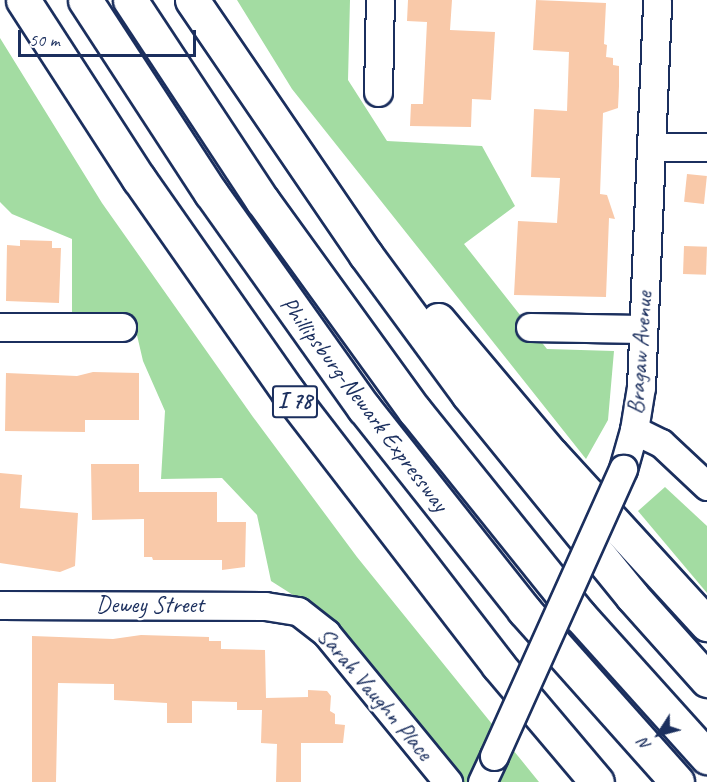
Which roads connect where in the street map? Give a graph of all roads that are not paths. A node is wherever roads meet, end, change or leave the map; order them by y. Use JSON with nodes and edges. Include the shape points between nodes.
{"nodes":[{"id":1,"x":23,"y":0,"type":"edge"},
{"id":2,"x":84,"y":0,"type":"edge"},
{"id":3,"x":130,"y":0,"type":"edge"},
{"id":4,"x":192,"y":0,"type":"edge"},
{"id":5,"x":380,"y":0,"type":"edge"},
{"id":6,"x":657,"y":0,"type":"edge"},
{"id":7,"x":378,"y":92,"type":"dead end"},
{"id":8,"x":275,"y":126,"type":"junction"},
{"id":9,"x":651,"y":147,"type":"junction"},
{"id":10,"x":707,"y":147,"type":"edge"},
{"id":11,"x":0,"y":327,"type":"edge"},
{"id":12,"x":122,"y":327,"type":"dead end"},
{"id":13,"x":530,"y":327,"type":"dead end"},
{"id":14,"x":642,"y":329,"type":"junction"},
{"id":15,"x":634,"y":430,"type":"junction"},
{"id":16,"x":707,"y":486,"type":"edge"},
{"id":17,"x":0,"y":605,"type":"edge"},
{"id":18,"x":298,"y":611,"type":"joint"},
{"id":19,"x":707,"y":624,"type":"edge"},
{"id":20,"x":707,"y":680,"type":"edge"},
{"id":21,"x":707,"y":757,"type":"edge"},
{"id":22,"x":448,"y":782,"type":"edge"},
{"id":23,"x":482,"y":782,"type":"edge"},
{"id":24,"x":597,"y":782,"type":"edge"},
{"id":25,"x":676,"y":782,"type":"edge"}],
"edges":[{"from":1,"to":24,"type":"highway","number":"I 78","via":[[139,179],[288,392],[498,665]]},
{"from":2,"to":25,"type":"highway","name":"Phillipsburg-Newark Expressway","number":"I 78","via":[[211,193],[364,408],[524,610]]},
{"from":3,"to":21,"type":"highway","name":"Phillipsburg-Newark Expressway","via":[[262,200],[416,411],[558,590]]},
{"from":4,"to":8,"type":"highway"},
{"from":5,"to":7,"type":"street"},
{"from":6,"to":9,"type":"street","name":"Bragaw Avenue"},
{"from":8,"to":19,"type":"highway","via":[[551,454]]},
{"from":8,"to":20,"type":"highway","via":[[468,394],[625,588]]},
{"from":9,"to":10,"type":"street"},
{"from":9,"to":14,"type":"street","name":"Bragaw Avenue"},
{"from":11,"to":12,"type":"street"},
{"from":13,"to":14,"type":"street"},
{"from":14,"to":15,"type":"street","name":"Bragaw Avenue"},
{"from":15,"to":16,"type":"street","via":[[661,443]]},
{"from":15,"to":23,"type":"street","name":"Bragaw Avenue","bridge":true,"via":[[623,469]]},
{"from":17,"to":18,"type":"street","name":"Dewey Street","via":[[265,606]]},
{"from":18,"to":22,"type":"street","name":"Sarah Vaughn Place","via":[[326,633]]}]}
